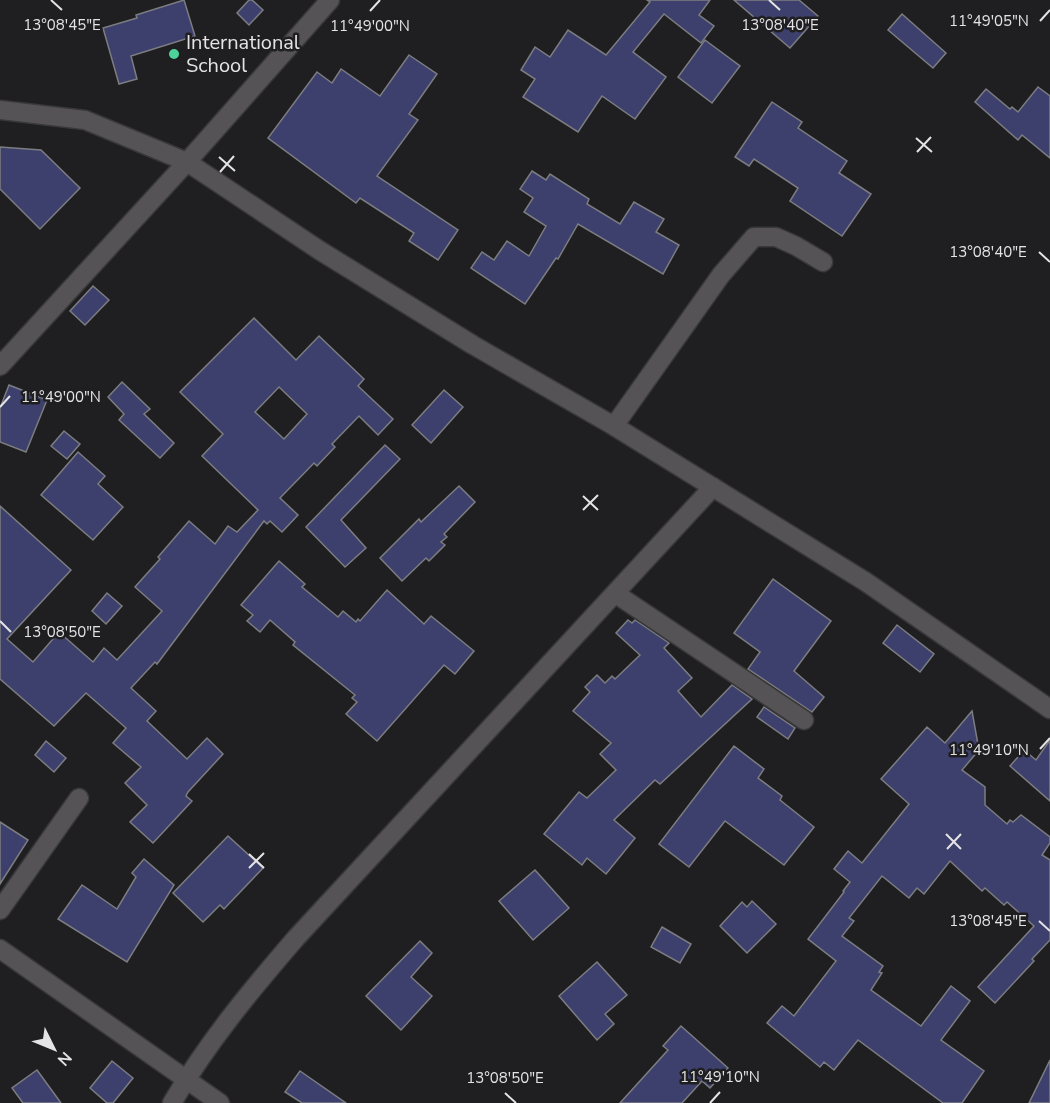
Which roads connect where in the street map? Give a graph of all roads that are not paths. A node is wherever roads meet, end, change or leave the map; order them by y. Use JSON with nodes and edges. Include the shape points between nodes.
{"nodes":[{"id":1,"x":330,"y":0,"type":"edge"},
{"id":2,"x":0,"y":110,"type":"edge"},
{"id":3,"x":187,"y":162,"type":"junction"},
{"id":4,"x":823,"y":262,"type":"dead end"},
{"id":5,"x":0,"y":366,"type":"edge"},
{"id":6,"x":614,"y":426,"type":"junction"},
{"id":7,"x":713,"y":487,"type":"junction"},
{"id":8,"x":616,"y":594,"type":"junction"},
{"id":9,"x":1050,"y":709,"type":"edge"},
{"id":10,"x":804,"y":720,"type":"dead end"},
{"id":11,"x":79,"y":798,"type":"dead end"},
{"id":12,"x":0,"y":910,"type":"edge"},
{"id":13,"x":0,"y":949,"type":"edge"},
{"id":14,"x":186,"y":1080,"type":"junction"},
{"id":15,"x":172,"y":1103,"type":"edge"},
{"id":16,"x":220,"y":1103,"type":"edge"}],
"edges":[{"from":1,"to":3,"type":"street"},
{"from":2,"to":3,"type":"street","via":[[85,120]]},
{"from":3,"to":5,"type":"street"},
{"from":3,"to":6,"type":"street","via":[[328,256]]},
{"from":4,"to":6,"type":"street","via":[[776,237],[754,237],[721,275]]},
{"from":6,"to":7,"type":"street"},
{"from":7,"to":8,"type":"street"},
{"from":7,"to":9,"type":"street","via":[[866,582]]},
{"from":8,"to":10,"type":"street"},
{"from":8,"to":14,"type":"street","via":[[296,938],[238,1006]]},
{"from":11,"to":12,"type":"street"},
{"from":13,"to":14,"type":"street"},
{"from":14,"to":15,"type":"street"},
{"from":14,"to":16,"type":"street"}]}
